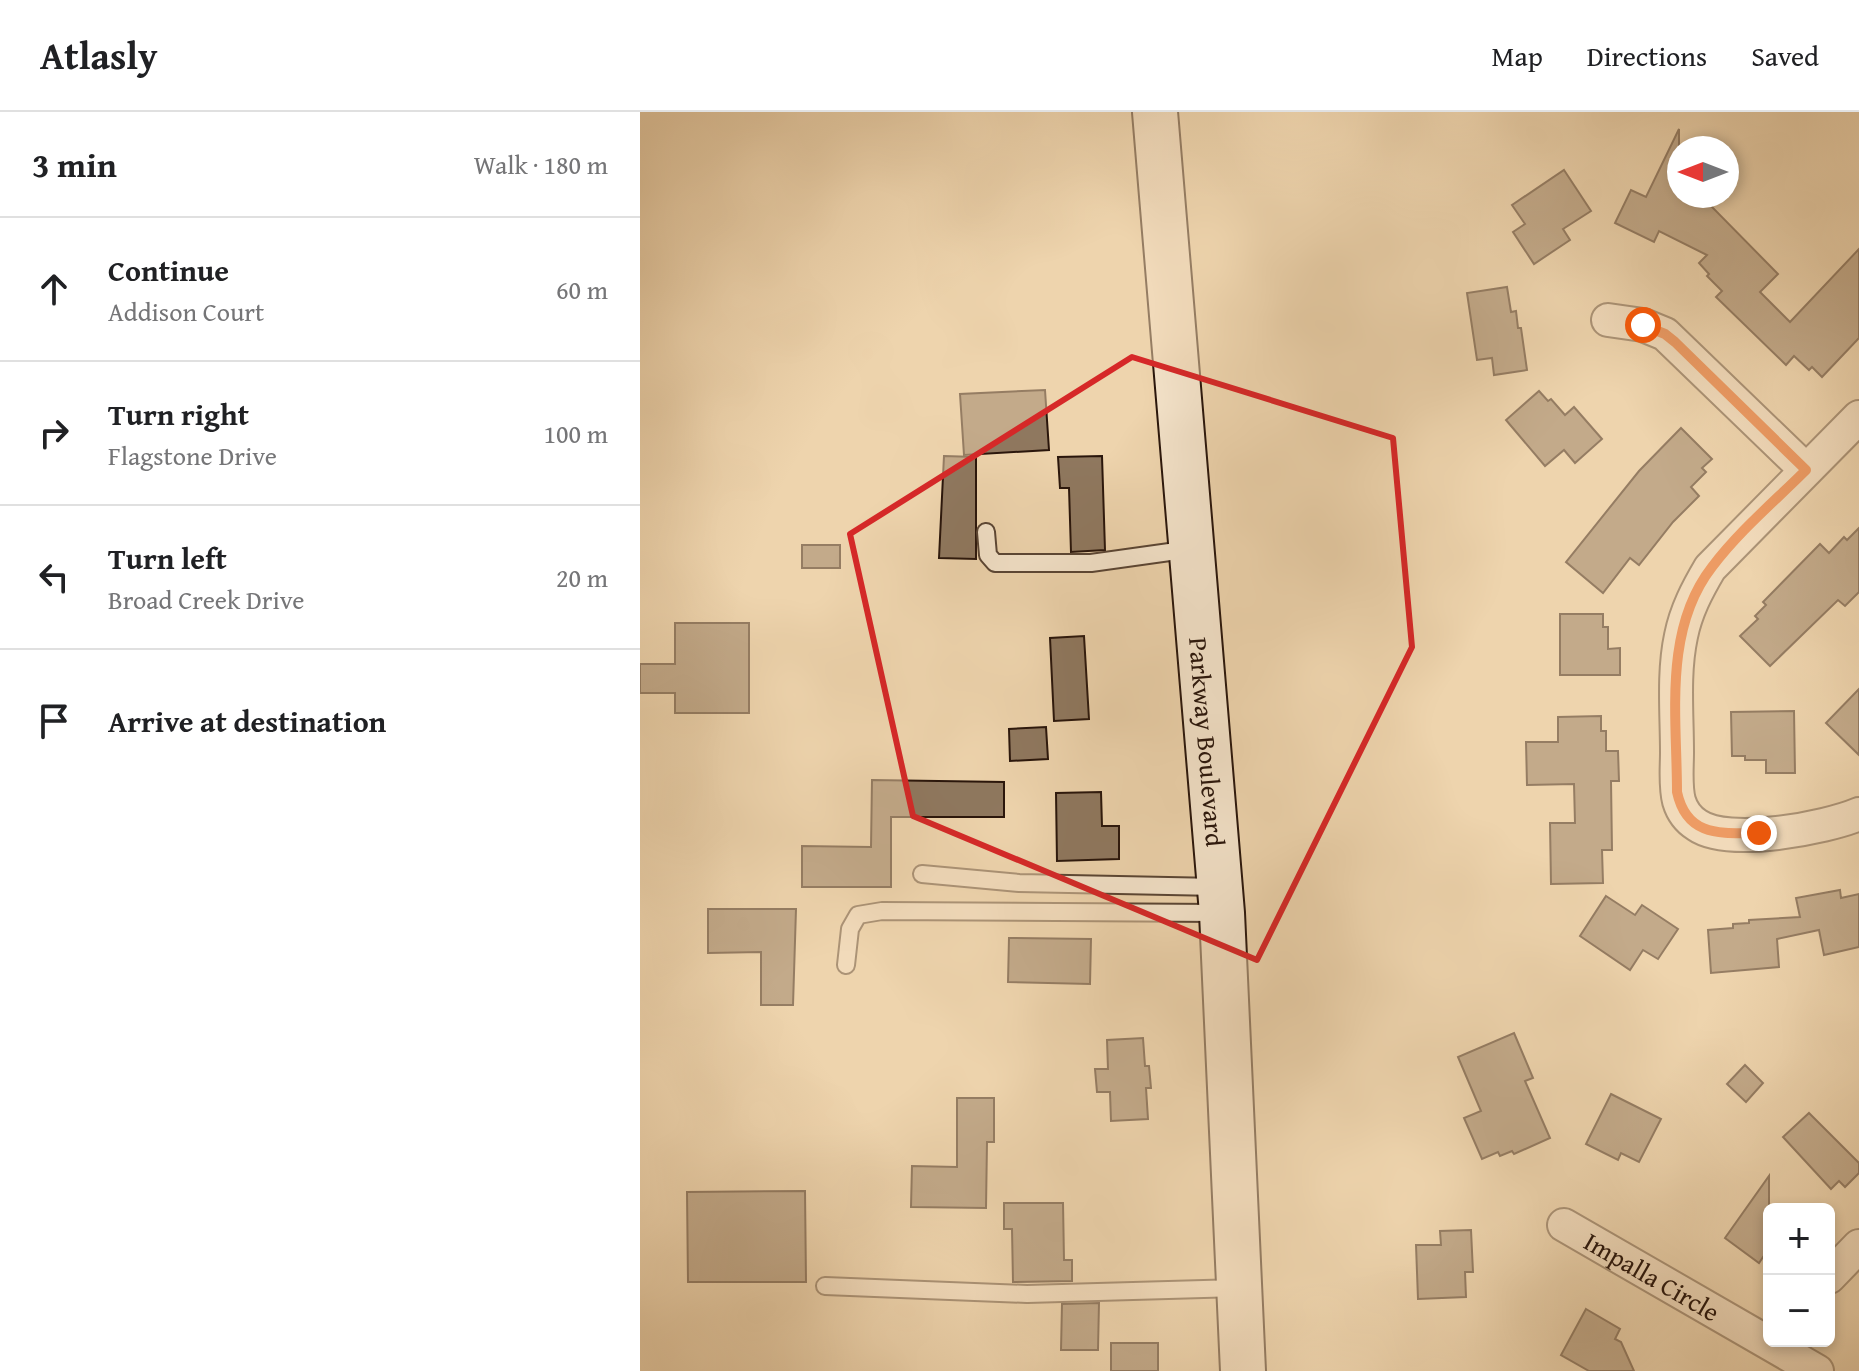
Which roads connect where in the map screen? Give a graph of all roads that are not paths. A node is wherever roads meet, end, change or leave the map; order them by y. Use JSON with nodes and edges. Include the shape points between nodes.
{"nodes":[{"id":1,"x":1155,"y":112,"type":"edge"},
{"id":2,"x":1608,"y":320,"type":"dead end"},
{"id":3,"x":1859,"y":417,"type":"edge"},
{"id":4,"x":1806,"y":470,"type":"junction"},
{"id":5,"x":986,"y":532,"type":"dead end"},
{"id":6,"x":1193,"y":549,"type":"junction"},
{"id":7,"x":1859,"y":814,"type":"edge"},
{"id":8,"x":922,"y":874,"type":"dead end"},
{"id":9,"x":1221,"y":900,"type":"junction"},
{"id":10,"x":846,"y":965,"type":"dead end"},
{"id":11,"x":1564,"y":1225,"type":"dead end"},
{"id":12,"x":1859,"y":1246,"type":"edge"},
{"id":13,"x":1831,"y":1275,"type":"edge"},
{"id":14,"x":825,"y":1286,"type":"dead end"},
{"id":15,"x":1240,"y":1288,"type":"junction"},
{"id":16,"x":1763,"y":1333,"type":"edge"},
{"id":17,"x":1787,"y":1347,"type":"edge"},
{"id":18,"x":1243,"y":1371,"type":"edge"},
{"id":19,"x":1817,"y":1371,"type":"edge"}],
"edges":[{"from":1,"to":6,"type":"street","name":"Parkway Boulevard"},
{"from":2,"to":4,"type":"street","via":[[1665,334]]},
{"from":3,"to":4,"type":"street"},
{"from":4,"to":7,"type":"street","via":[[1710,568],[1688,611],[1677,657],[1677,792],[1684,813],[1716,833],[1788,832]]},
{"from":5,"to":6,"type":"lane","via":[[988,555],[995,563],[1091,563]]},
{"from":6,"to":9,"type":"street","name":"Parkway Boulevard"},
{"from":8,"to":9,"type":"lane"},
{"from":9,"to":10,"type":"lane","via":[[858,915],[850,929]]},
{"from":9,"to":15,"type":"street","name":"Parkway Boulevard"},
{"from":11,"to":16,"type":"street","name":"Impalla Circle"},
{"from":12,"to":13,"type":"street"},
{"from":14,"to":15,"type":"lane","via":[[1027,1294]]},
{"from":15,"to":18,"type":"street","name":"Parkway Boulevard"},
{"from":17,"to":19,"type":"street","name":"Impalla Circle"}]}
